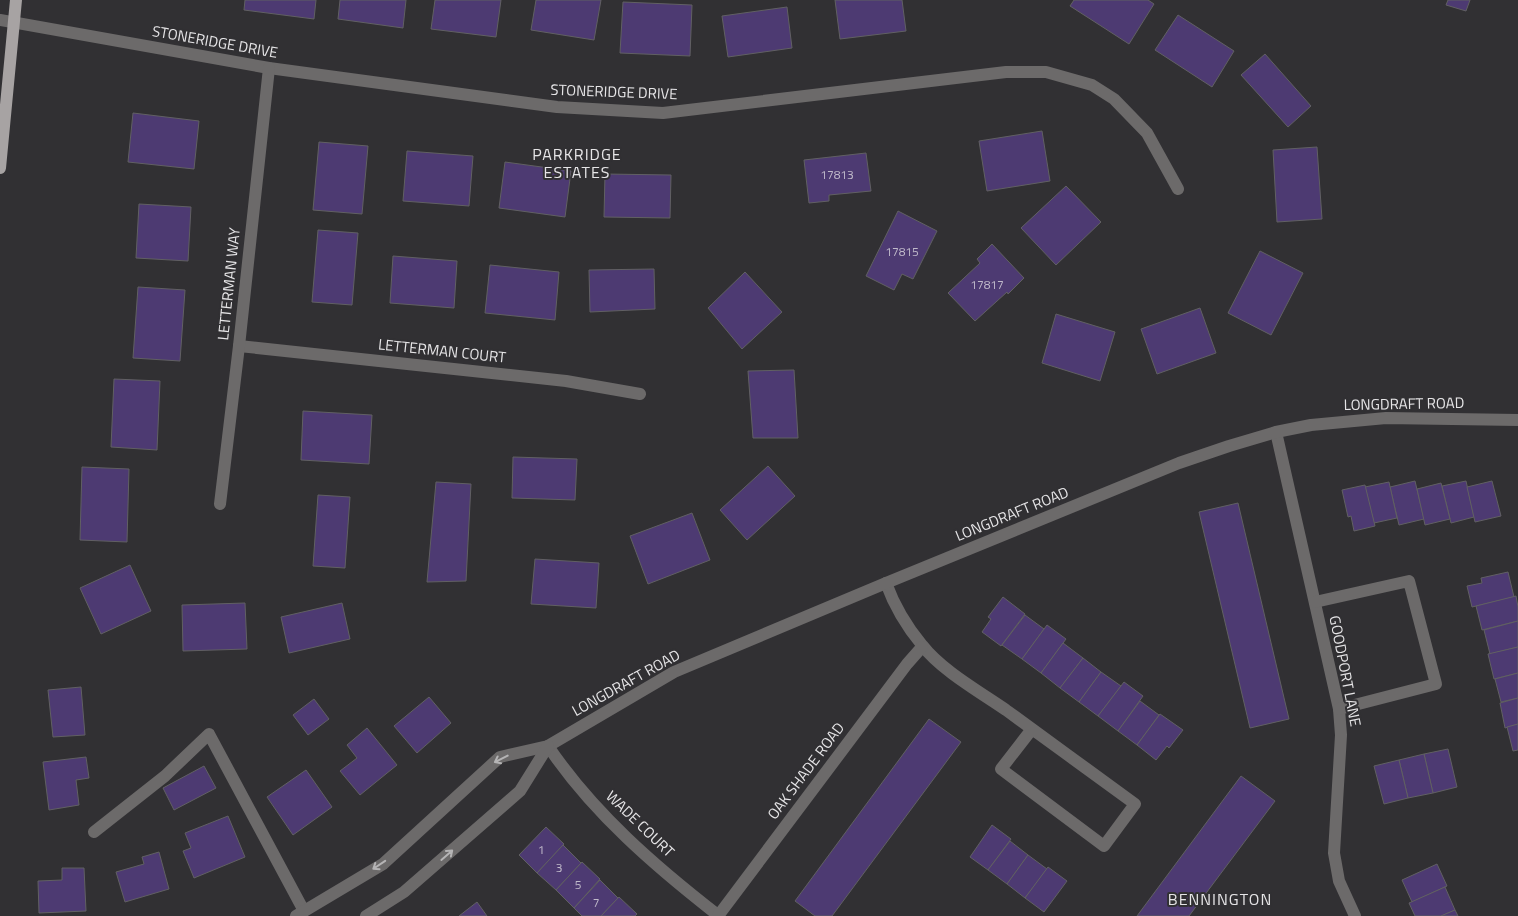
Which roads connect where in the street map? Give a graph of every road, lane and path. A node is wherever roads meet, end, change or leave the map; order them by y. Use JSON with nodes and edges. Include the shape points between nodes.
{"nodes":[{"id":1,"x":16,"y":0,"type":"edge"},
{"id":2,"x":0,"y":20,"type":"edge"},
{"id":3,"x":13,"y":22,"type":"junction"},
{"id":4,"x":269,"y":68,"type":"junction"},
{"id":5,"x":0,"y":168,"type":"edge"},
{"id":6,"x":1178,"y":189,"type":"dead end"},
{"id":7,"x":239,"y":346,"type":"junction"},
{"id":8,"x":640,"y":394,"type":"dead end"},
{"id":9,"x":1518,"y":420,"type":"edge"},
{"id":10,"x":1276,"y":432,"type":"junction"},
{"id":11,"x":220,"y":504,"type":"dead end"},
{"id":12,"x":886,"y":583,"type":"junction"},
{"id":13,"x":1315,"y":602,"type":"junction"},
{"id":14,"x":922,"y":646,"type":"junction"},
{"id":15,"x":1339,"y":709,"type":"junction"},
{"id":16,"x":1032,"y":729,"type":"junction"},
{"id":17,"x":548,"y":746,"type":"junction"},
{"id":18,"x":94,"y":832,"type":"dead end"},
{"id":19,"x":300,"y":913,"type":"edge"},
{"id":20,"x":366,"y":916,"type":"edge"},
{"id":21,"x":718,"y":916,"type":"edge"},
{"id":22,"x":1355,"y":916,"type":"edge"}],
"edges":[{"from":1,"to":3,"type":"main road"},
{"from":2,"to":3,"type":"street","name":"STONERIDGE DRIVE"},
{"from":3,"to":4,"type":"street","name":"STONERIDGE DRIVE"},
{"from":3,"to":5,"type":"main road"},
{"from":4,"to":6,"type":"street","name":"STONERIDGE DRIVE","via":[[557,107],[663,113],[1006,72],[1046,72],[1092,85],[1114,99],[1147,133]]},
{"from":4,"to":7,"type":"street","name":"LETTERMAN WAY"},
{"from":7,"to":8,"type":"street","name":"LETTERMAN COURT","via":[[566,381]]},
{"from":7,"to":11,"type":"street","name":"LETTERMAN WAY"},
{"from":9,"to":10,"type":"street","name":"LONGDRAFT ROAD","via":[[1386,418],[1311,425]]},
{"from":10,"to":12,"type":"street","name":"LONGDRAFT ROAD","via":[[1179,463]]},
{"from":10,"to":13,"type":"street","name":"GOODPORT LANE"},
{"from":12,"to":14,"type":"street"},
{"from":12,"to":17,"type":"street","name":"LONGDRAFT ROAD","via":[[674,672]]},
{"from":13,"to":15,"type":"street","name":"GOODPORT LANE"},
{"from":13,"to":15,"type":"street","via":[[1410,581],[1436,684]]},
{"from":14,"to":16,"type":"street","via":[[948,670]]},
{"from":14,"to":21,"type":"street","name":"OAK SHADE ROAD"},
{"from":15,"to":22,"type":"street","name":"GOODPORT LANE","via":[[1341,735],[1334,853],[1340,881]]},
{"from":16,"to":16,"type":"street","via":[[1135,804],[1104,846],[1002,769]]},
{"from":17,"to":19,"type":"street","name":"LONGDRAFT ROAD","one_way":true,"via":[[500,757],[383,864]]},
{"from":20,"to":17,"type":"street","name":"LONGDRAFT ROAD","one_way":true,"via":[[404,892],[520,791]]},
{"from":17,"to":21,"type":"street","name":"WADE COURT","via":[[565,772],[632,844]]},
{"from":18,"to":19,"type":"street","via":[[165,776],[209,734]]}]}
